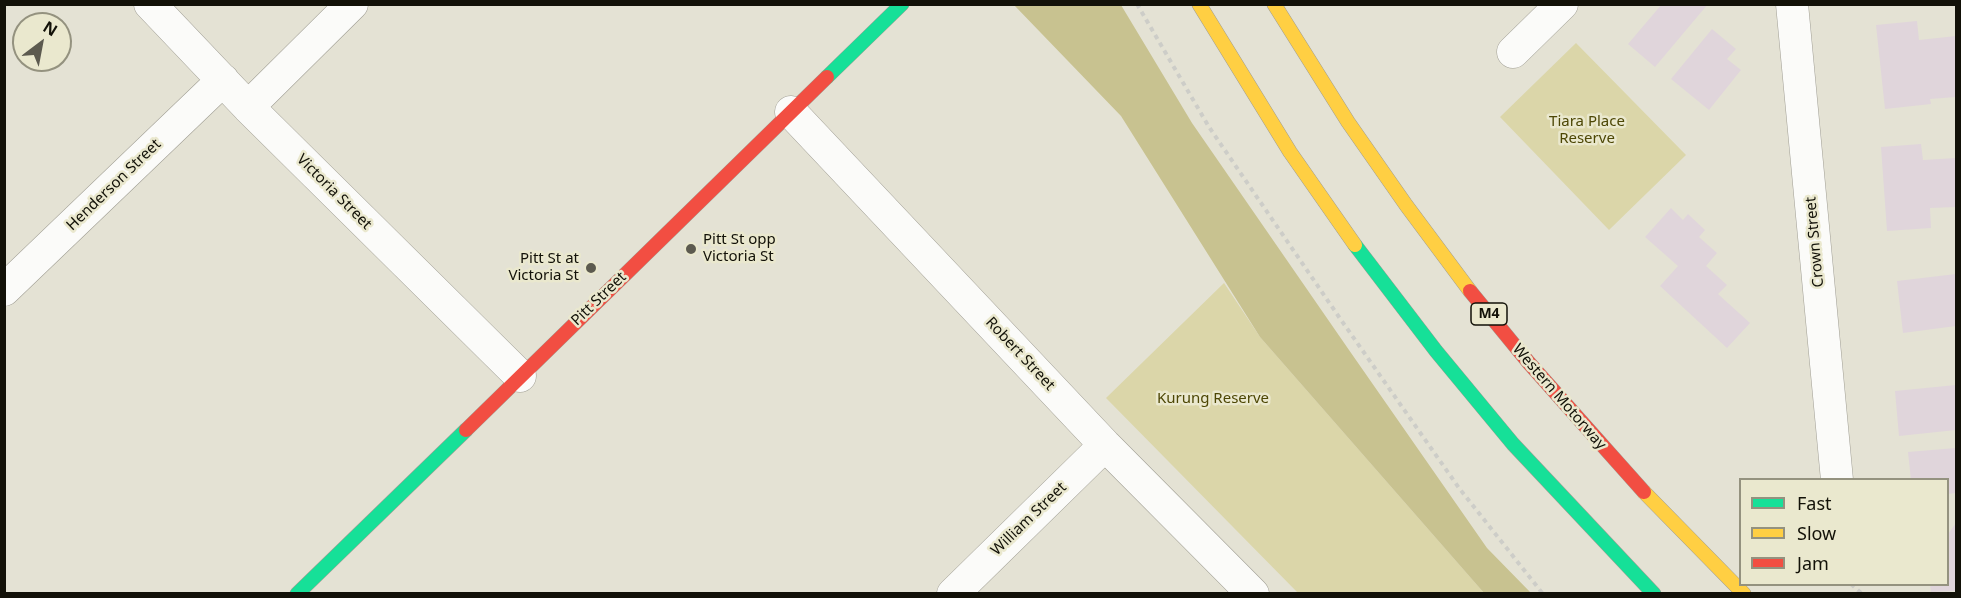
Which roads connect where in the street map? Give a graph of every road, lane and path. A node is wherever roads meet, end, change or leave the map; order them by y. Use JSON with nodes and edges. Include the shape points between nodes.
{"nodes":[{"id":1,"x":150,"y":4,"type":"edge"},
{"id":2,"x":352,"y":4,"type":"edge"},
{"id":3,"x":902,"y":4,"type":"edge"},
{"id":4,"x":1137,"y":4,"type":"edge"},
{"id":5,"x":1198,"y":4,"type":"edge"},
{"id":6,"x":1274,"y":4,"type":"edge"},
{"id":7,"x":1562,"y":4,"type":"edge"},
{"id":8,"x":1792,"y":4,"type":"edge"},
{"id":9,"x":1513,"y":52,"type":"dead end"},
{"id":10,"x":223,"y":80,"type":"junction"},
{"id":11,"x":248,"y":107,"type":"junction"},
{"id":12,"x":791,"y":112,"type":"junction"},
{"id":13,"x":4,"y":290,"type":"edge"},
{"id":14,"x":520,"y":376,"type":"junction"},
{"id":15,"x":1106,"y":445,"type":"junction"},
{"id":16,"x":1838,"y":478,"type":"edge"},
{"id":17,"x":297,"y":594,"type":"edge"},
{"id":18,"x":953,"y":594,"type":"edge"},
{"id":19,"x":1252,"y":594,"type":"edge"},
{"id":20,"x":1543,"y":594,"type":"edge"},
{"id":21,"x":1654,"y":594,"type":"edge"},
{"id":22,"x":1744,"y":594,"type":"edge"}],
"edges":[{"from":1,"to":10,"type":"street","name":"Victoria Street"},
{"from":2,"to":11,"type":"street"},
{"from":3,"to":12,"type":"main road","name":"Pitt Street"},
{"from":4,"to":20,"type":"path","via":[[1209,127],[1339,318],[1459,488]]},
{"from":5,"to":21,"type":"main road","via":[[1290,152],[1414,322],[1513,444]]},
{"from":6,"to":22,"type":"main road","name":"Western Motorway","number":"M4","via":[[1348,122],[1466,286],[1640,488]]},
{"from":7,"to":9,"type":"street"},
{"from":8,"to":16,"type":"street","name":"Crown Street"},
{"from":10,"to":11,"type":"street","name":"Victoria Street"},
{"from":10,"to":13,"type":"street","name":"Henderson Street"},
{"from":11,"to":14,"type":"street","name":"Victoria Street"},
{"from":12,"to":14,"type":"main road","name":"Pitt Street"},
{"from":12,"to":15,"type":"street","name":"Robert Street"},
{"from":14,"to":17,"type":"main road","name":"Pitt Street"},
{"from":15,"to":18,"type":"street","name":"William Street"},
{"from":15,"to":19,"type":"street","name":"Robert Street"}]}
